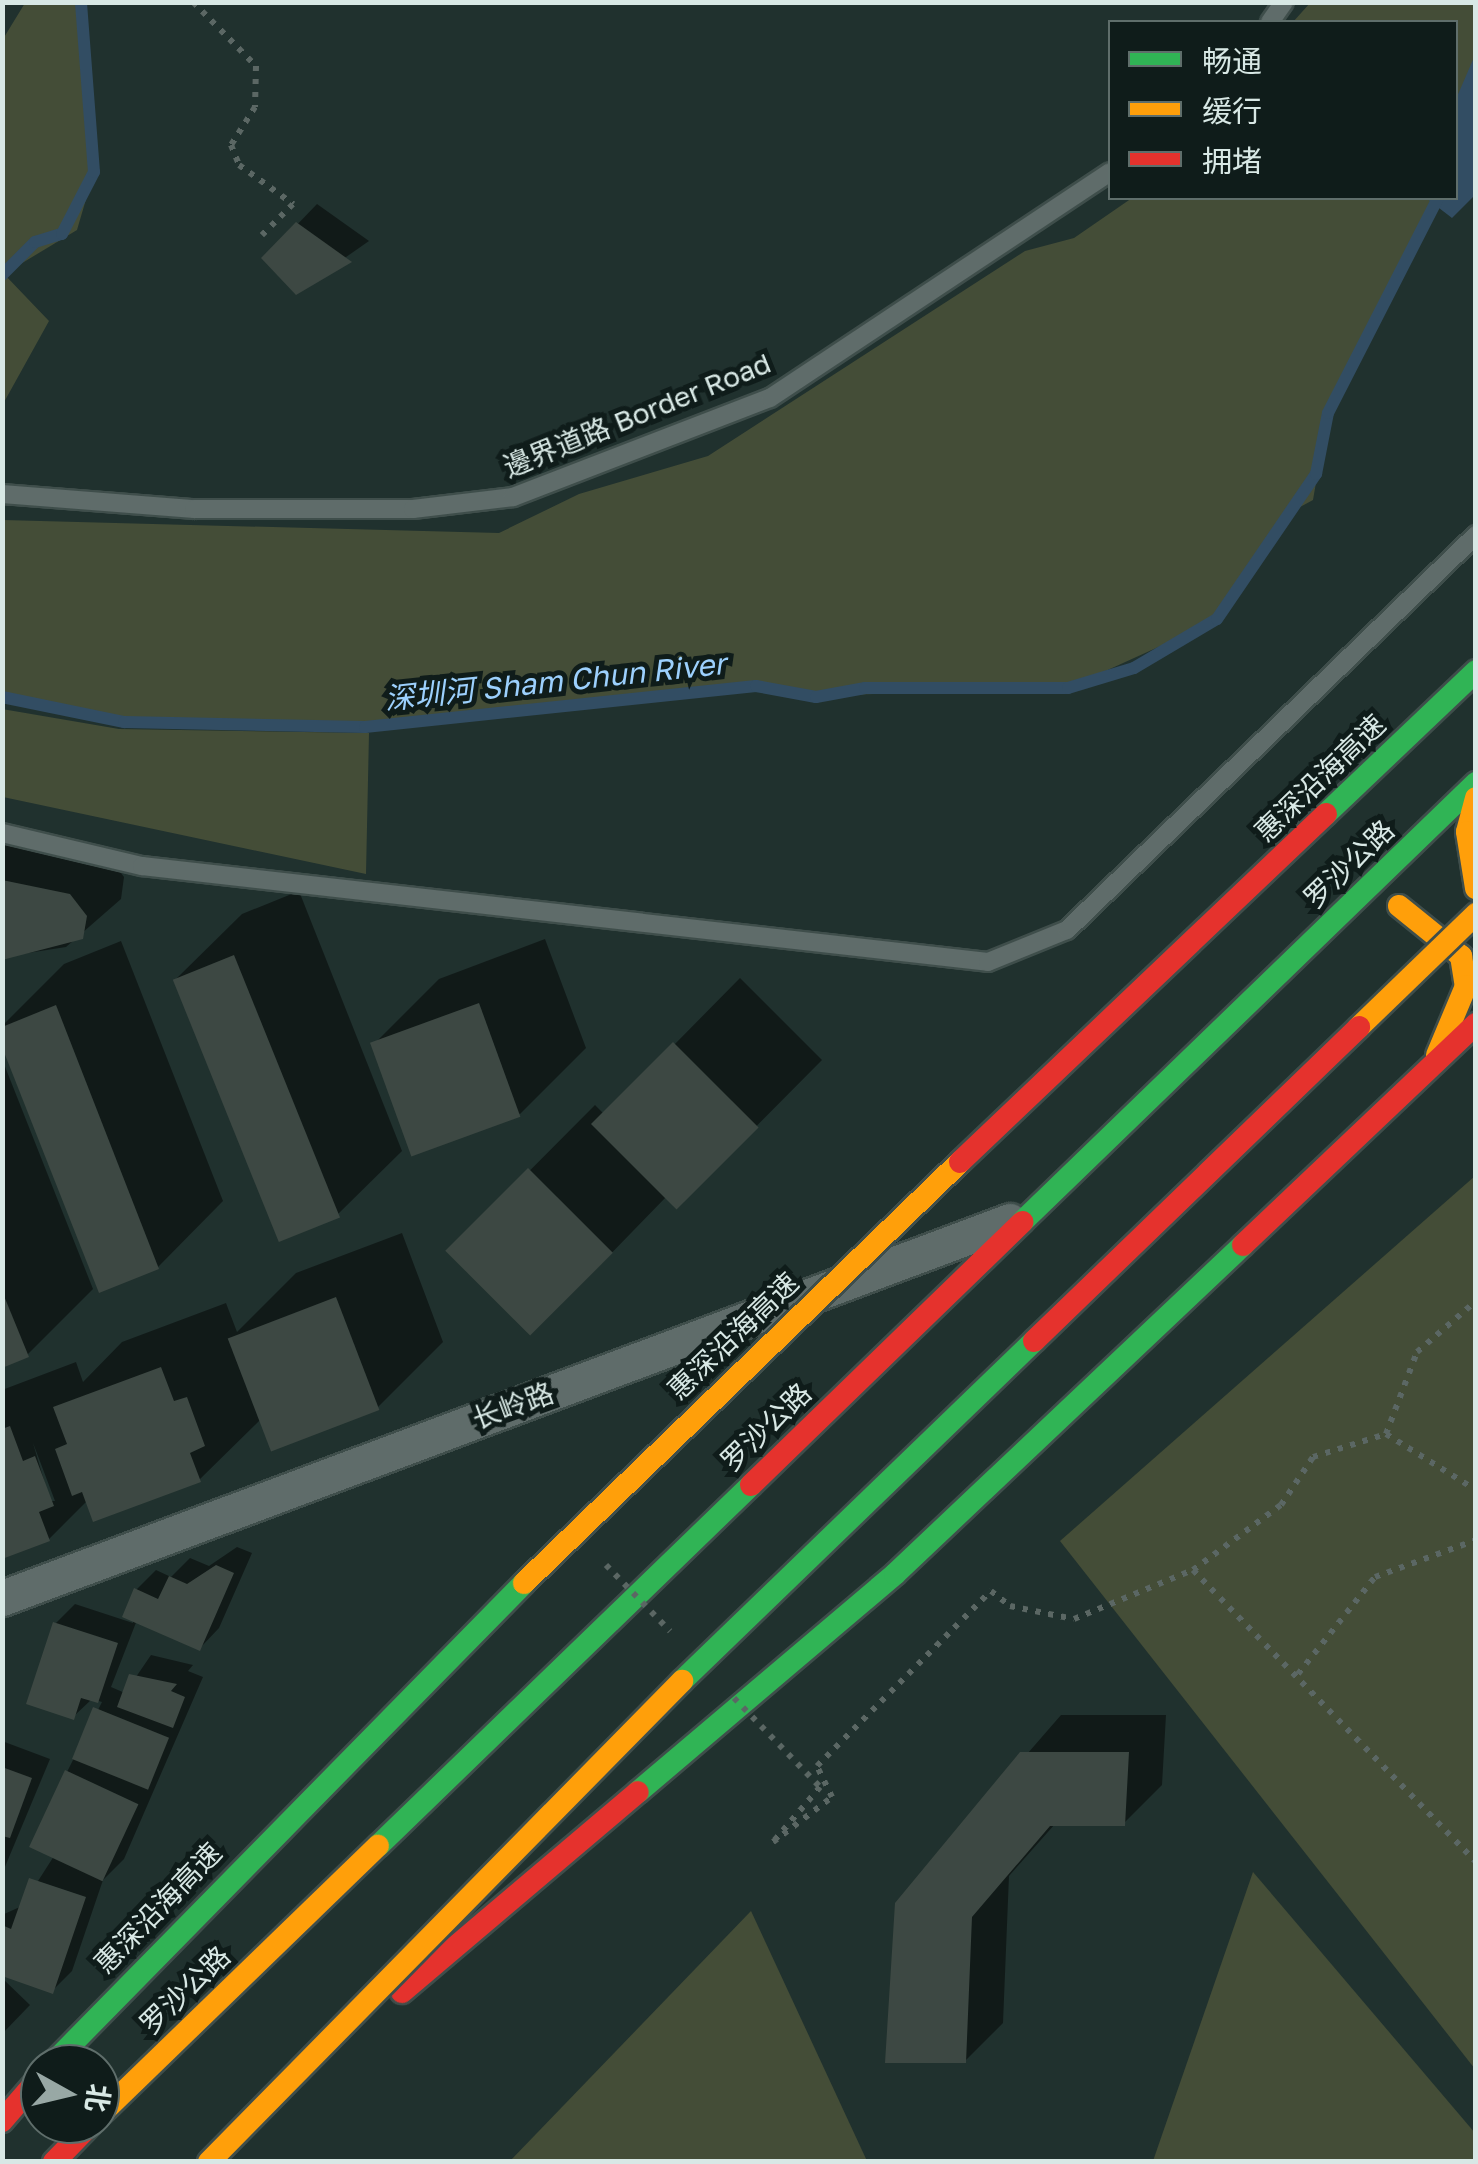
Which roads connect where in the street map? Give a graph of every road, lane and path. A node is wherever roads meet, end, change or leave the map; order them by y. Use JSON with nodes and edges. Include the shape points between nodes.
{"nodes":[{"id":1,"x":193,"y":2,"type":"edge"},
{"id":2,"x":1108,"y":173,"type":"edge"},
{"id":3,"x":262,"y":235,"type":"dead end"},
{"id":4,"x":2,"y":494,"type":"edge"},
{"id":5,"x":1476,"y":535,"type":"edge"},
{"id":6,"x":1476,"y":671,"type":"edge"},
{"id":7,"x":1476,"y":783,"type":"edge"},
{"id":8,"x":1476,"y":798,"type":"edge"},
{"id":9,"x":2,"y":833,"type":"edge"},
{"id":10,"x":1476,"y":888,"type":"edge"},
{"id":11,"x":1398,"y":906,"type":"junction"},
{"id":12,"x":1476,"y":917,"type":"edge"},
{"id":13,"x":1332,"y":923,"type":"junction"},
{"id":14,"x":1476,"y":1024,"type":"edge"},
{"id":15,"x":1424,"y":1074,"type":"junction"},
{"id":16,"x":1025,"y":1215,"type":"junction"},
{"id":17,"x":1476,"y":1301,"type":"edge"},
{"id":18,"x":1386,"y":1434,"type":"junction"},
{"id":19,"x":1476,"y":1490,"type":"edge"},
{"id":20,"x":1476,"y":1540,"type":"edge"},
{"id":21,"x":1193,"y":1570,"type":"junction"},
{"id":22,"x":2,"y":1598,"type":"edge"},
{"id":23,"x":1298,"y":1674,"type":"junction"},
{"id":24,"x":820,"y":1787,"type":"dead end"},
{"id":25,"x":1476,"y":1862,"type":"edge"},
{"id":26,"x":71,"y":2044,"type":"edge"},
{"id":27,"x":120,"y":2096,"type":"edge"},
{"id":28,"x":20,"y":2100,"type":"edge"},
{"id":29,"x":2,"y":2121,"type":"edge"},
{"id":30,"x":72,"y":2144,"type":"edge"},
{"id":31,"x":54,"y":2162,"type":"edge"},
{"id":32,"x":208,"y":2162,"type":"edge"}],
"edges":[{"from":1,"to":3,"type":"path","via":[[256,66],[255,107],[232,145],[239,165],[293,204]]},
{"from":2,"to":4,"type":"lane","name":"邊界道路 Border Road","via":[[770,398],[514,498],[413,509],[194,509]]},
{"from":5,"to":9,"type":"lane","via":[[1067,930],[988,962],[142,866]]},
{"from":6,"to":26,"type":"main road","name":"惠深沿海高速","bridge":true,"via":[[694,1415],[284,1819]]},
{"from":7,"to":13,"type":"main road","name":"罗沙公路"},
{"from":8,"to":10,"type":"main road","via":[[1466,832]]},
{"from":11,"to":12,"type":"main road"},
{"from":11,"to":13,"type":"main road"},
{"from":11,"to":15,"type":"main road","via":[[1446,936],[1466,986]]},
{"from":12,"to":32,"type":"main road","bridge":true,"via":[[520,1839]]},
{"from":13,"to":16,"type":"main road","name":"罗沙公路"},
{"from":14,"to":15,"type":"main road"},
{"from":15,"to":32,"type":"main road","via":[[894,1574]]},
{"from":16,"to":22,"type":"street","name":"长岭路"},
{"from":16,"to":27,"type":"main road","name":"罗沙公路"},
{"from":17,"to":18,"type":"path","via":[[1416,1352]]},
{"from":18,"to":19,"type":"path"},
{"from":18,"to":21,"type":"path","via":[[1313,1457],[1282,1505]]},
{"from":20,"to":23,"type":"path","via":[[1375,1577]]},
{"from":21,"to":23,"type":"path"},
{"from":21,"to":24,"type":"path","via":[[1074,1619],[1010,1606],[991,1592],[817,1766],[832,1797],[773,1842]]},
{"from":23,"to":25,"type":"path"},
{"from":28,"to":29,"type":"main road"},
{"from":30,"to":31,"type":"main road"}]}
